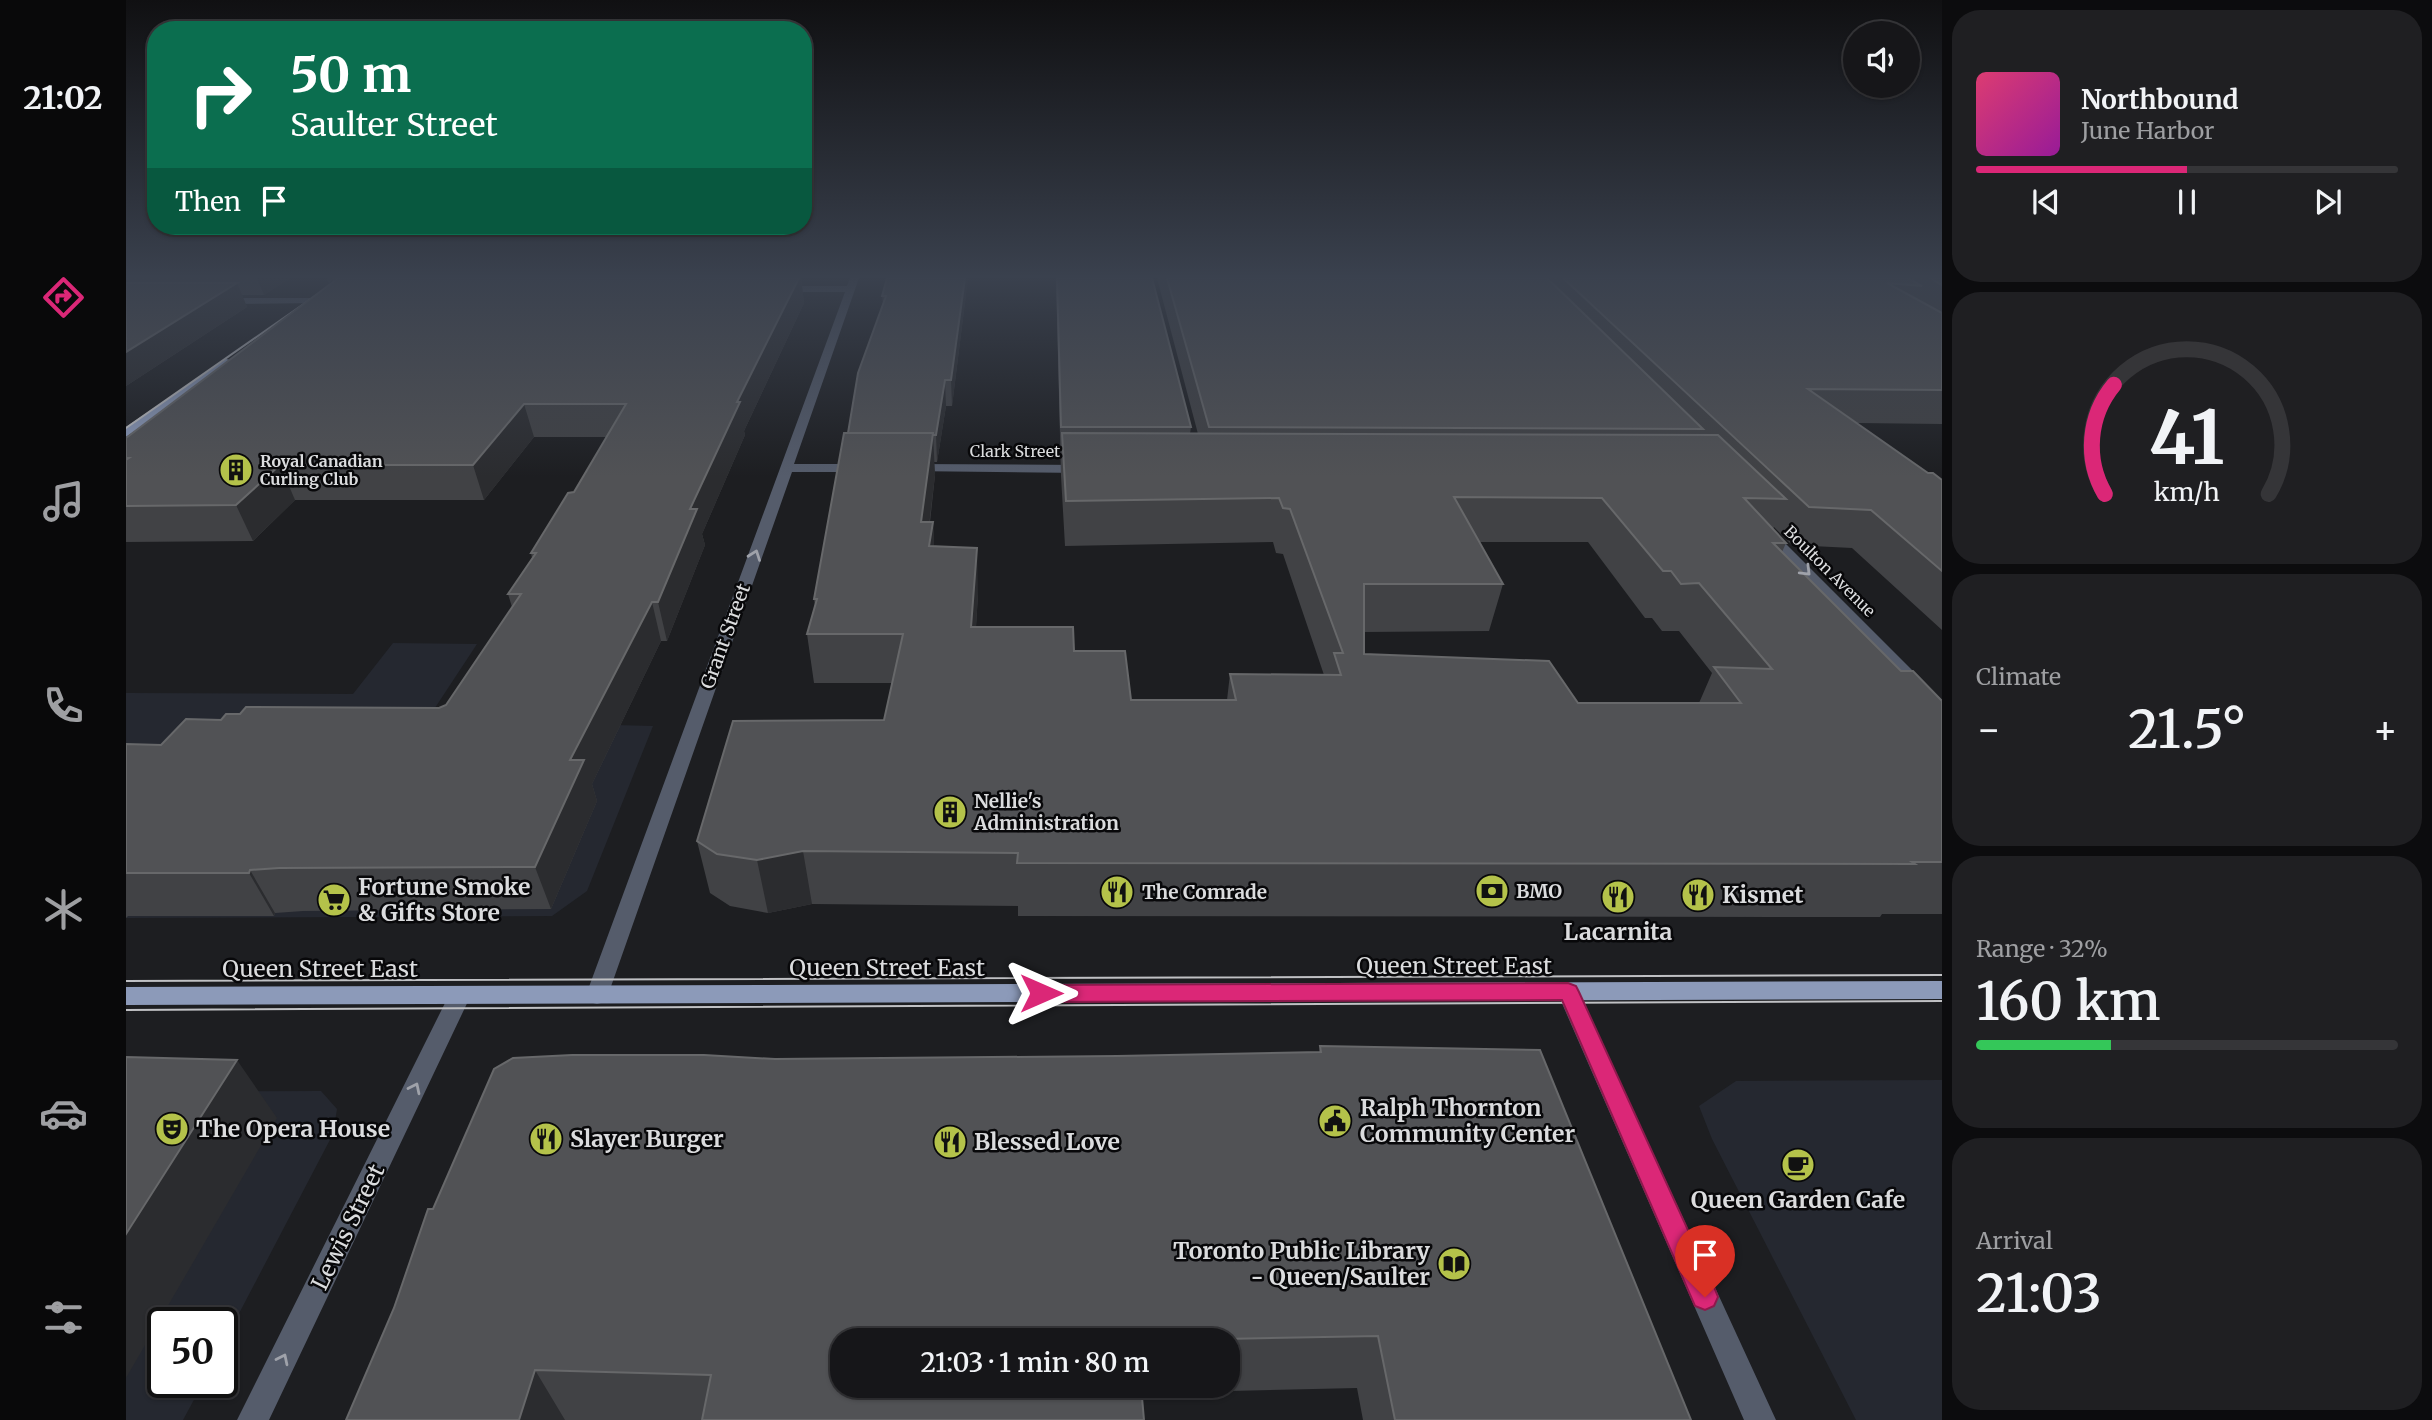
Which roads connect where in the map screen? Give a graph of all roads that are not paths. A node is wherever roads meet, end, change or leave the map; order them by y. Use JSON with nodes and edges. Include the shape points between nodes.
{"nodes":[{"id":1,"x":830,"y":344,"type":"edge"},
{"id":2,"x":238,"y":355,"type":"edge"},
{"id":3,"x":126,"y":433,"type":"edge"},
{"id":4,"x":786,"y":468,"type":"junction"},
{"id":5,"x":871,"y":468,"type":"edge"},
{"id":6,"x":899,"y":468,"type":"edge"},
{"id":7,"x":1091,"y":469,"type":"edge"},
{"id":8,"x":1753,"y":518,"type":"edge"},
{"id":9,"x":1942,"y":710,"type":"edge"},
{"id":10,"x":1942,"y":990,"type":"edge"},
{"id":11,"x":1568,"y":992,"type":"junction"},
{"id":12,"x":460,"y":995,"type":"junction"},
{"id":13,"x":597,"y":995,"type":"junction"},
{"id":14,"x":126,"y":996,"type":"edge"},
{"id":15,"x":253,"y":1420,"type":"edge"},
{"id":16,"x":1760,"y":1420,"type":"edge"}],
"edges":[{"from":1,"to":4,"type":"street","name":"Grant Street"},
{"from":2,"to":3,"type":"main road"},
{"from":4,"to":5,"type":"street"},
{"from":13,"to":4,"type":"street","name":"Grant Street","one_way":true},
{"from":6,"to":7,"type":"street","name":"Clark Street"},
{"from":8,"to":9,"type":"street","name":"Boulton Avenue","one_way":true},
{"from":10,"to":11,"type":"main road","name":"Queen Street East"},
{"from":11,"to":13,"type":"main road","name":"Queen Street East"},
{"from":11,"to":16,"type":"street"},
{"from":12,"to":13,"type":"main road","name":"Queen Street East"},
{"from":12,"to":14,"type":"main road","name":"Queen Street East"},
{"from":15,"to":12,"type":"street","name":"Lewis Street","one_way":true}]}
